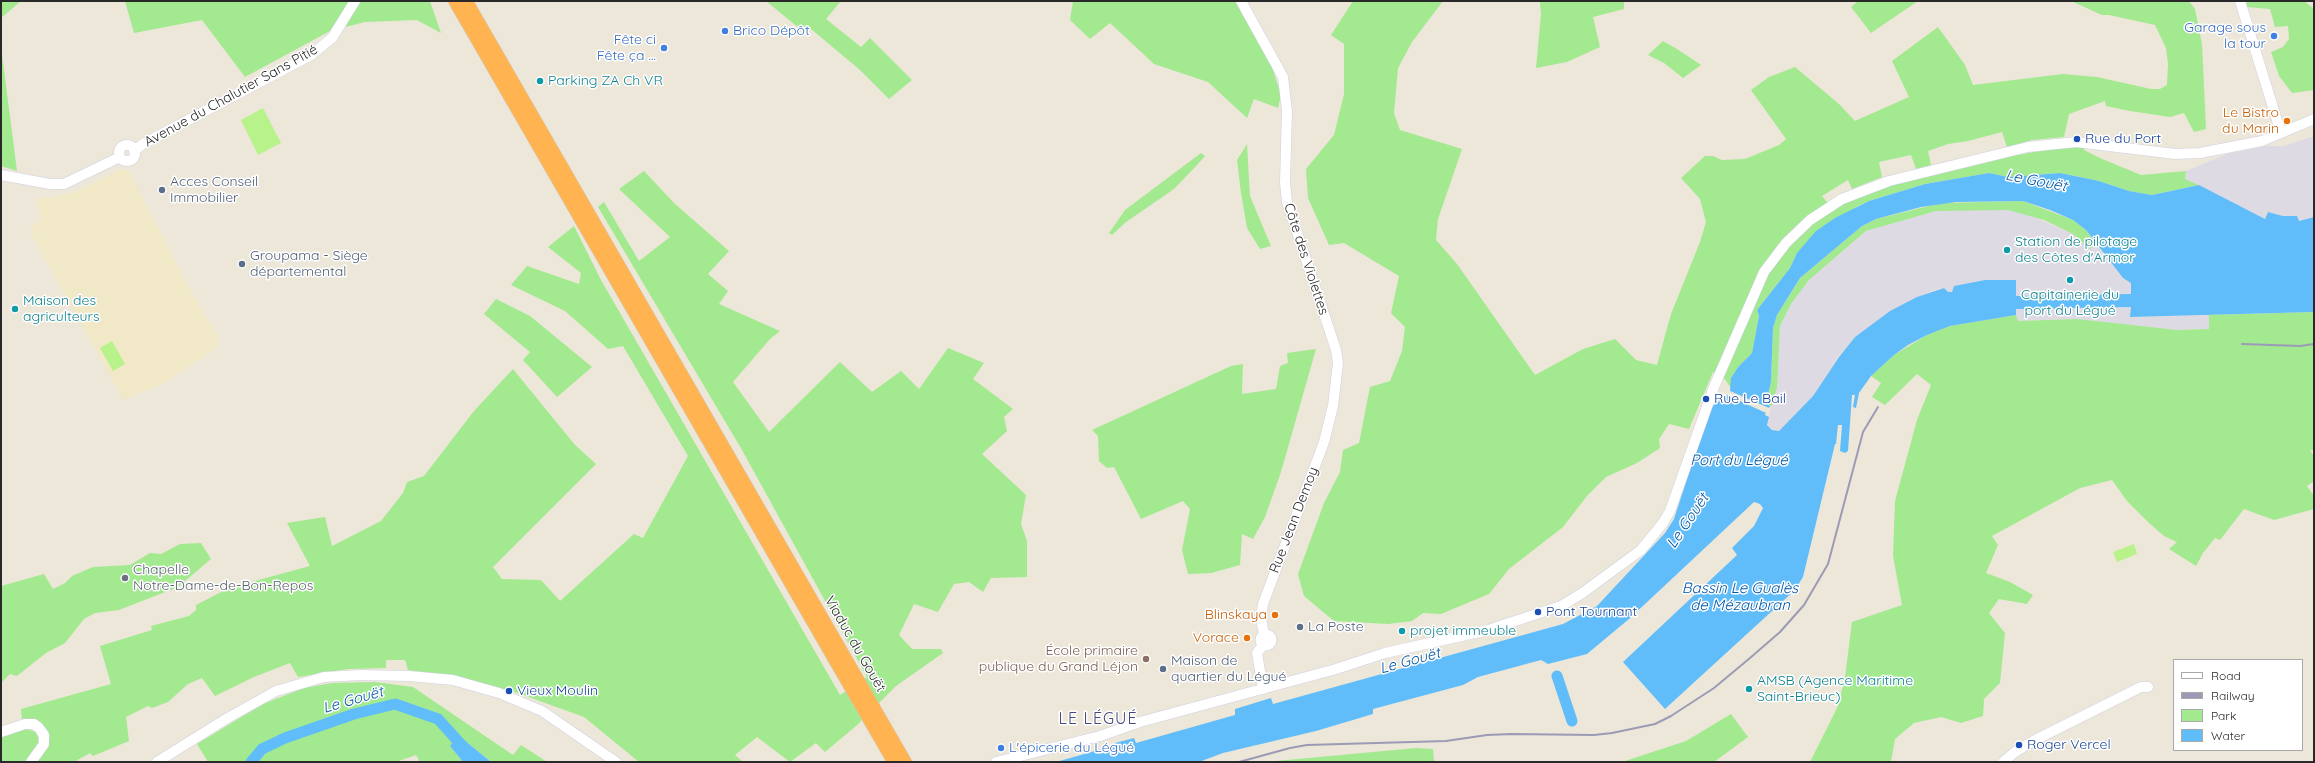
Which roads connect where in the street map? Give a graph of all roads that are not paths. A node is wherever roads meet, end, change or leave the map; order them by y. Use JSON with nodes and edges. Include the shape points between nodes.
{"nodes":[{"id":1,"x":355,"y":1,"type":"edge"},
{"id":2,"x":455,"y":1,"type":"edge"},
{"id":3,"x":466,"y":1,"type":"edge"},
{"id":4,"x":1241,"y":1,"type":"edge"},
{"id":5,"x":2240,"y":1,"type":"edge"},
{"id":6,"x":2314,"y":119,"type":"edge"},
{"id":7,"x":2281,"y":133,"type":"junction"},
{"id":8,"x":1,"y":175,"type":"edge"},
{"id":9,"x":1333,"y":406,"type":"joint"},
{"id":10,"x":774,"y":544,"type":"junction"},
{"id":11,"x":2148,"y":687,"type":"dead end"},
{"id":12,"x":1264,"y":689,"type":"junction"},
{"id":13,"x":1,"y":732,"type":"edge"},
{"id":14,"x":31,"y":762,"type":"edge"},
{"id":15,"x":157,"y":762,"type":"edge"},
{"id":16,"x":616,"y":762,"type":"edge"},
{"id":17,"x":894,"y":762,"type":"edge"},
{"id":18,"x":905,"y":762,"type":"edge"},
{"id":19,"x":996,"y":762,"type":"edge"},
{"id":20,"x":2003,"y":762,"type":"edge"}],
"edges":[{"from":1,"to":8,"type":"street","name":"Avenue du Chalutier Sans Pitié","via":[[332,38],[311,55],[143,144],[134,151],[130,160],[120,158],[64,184]]},
{"from":2,"to":10,"type":"highway"},
{"from":3,"to":10,"type":"highway"},
{"from":4,"to":9,"type":"street","name":"Côte des Violettes","via":[[1283,77],[1288,112],[1285,183],[1287,202],[1336,350],[1338,363]]},
{"from":5,"to":7,"type":"street"},
{"from":6,"to":7,"type":"street"},
{"from":7,"to":12,"type":"street","via":[[2245,146],[2187,154],[2159,153],[2076,142],[2028,147],[1888,181],[1863,189],[1824,209],[1786,243],[1764,272],[1703,414],[1670,511],[1641,550],[1561,606],[1488,630],[1385,652]]},
{"from":9,"to":12,"type":"street","name":"Rue Jean Demoy","via":[[1324,442],[1263,604],[1261,620],[1264,640],[1257,653]]},
{"from":10,"to":17,"type":"highway","name":"Viaduc du Gouët"},
{"from":10,"to":18,"type":"highway","name":"Viaduc du Gouët"},
{"from":11,"to":20,"type":"street","via":[[2141,687],[2020,748]]},
{"from":12,"to":19,"type":"street","via":[[1140,722],[1100,736]]},
{"from":13,"to":14,"type":"street","via":[[25,724],[34,724],[39,728],[44,735],[44,744]]},
{"from":15,"to":16,"type":"street","via":[[276,691],[324,677],[361,675],[453,680],[499,692],[542,711]]}]}
